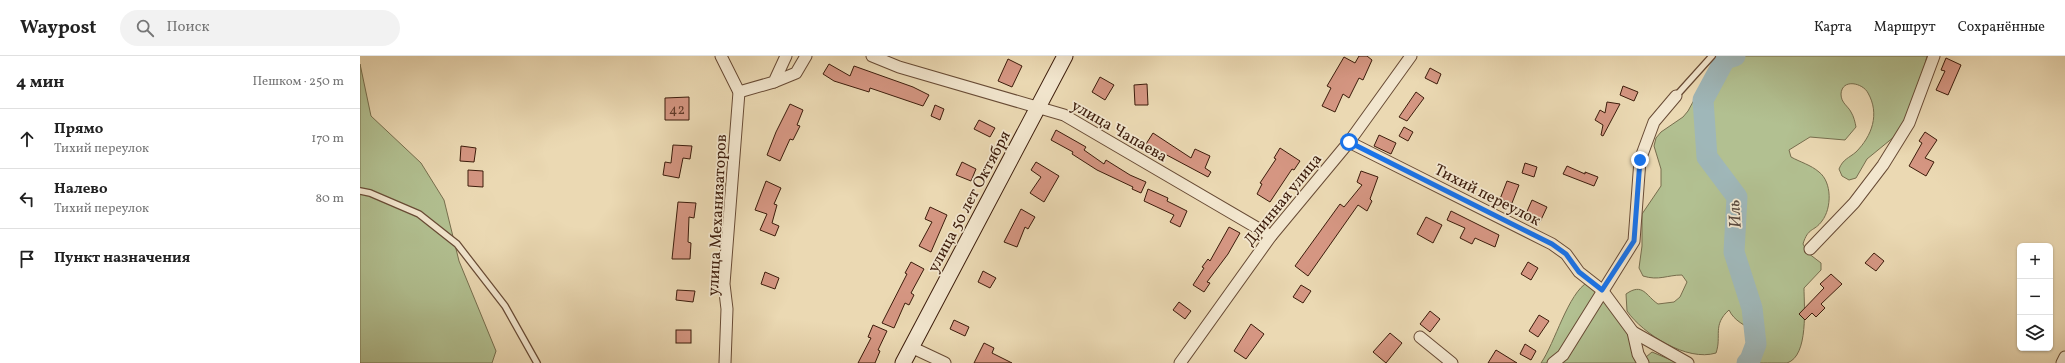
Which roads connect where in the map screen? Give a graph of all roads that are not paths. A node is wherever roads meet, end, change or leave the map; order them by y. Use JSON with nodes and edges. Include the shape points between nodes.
{"nodes":[{"id":1,"x":722,"y":56,"type":"edge"},
{"id":2,"x":786,"y":56,"type":"edge"},
{"id":3,"x":806,"y":56,"type":"edge"},
{"id":4,"x":872,"y":56,"type":"edge"},
{"id":5,"x":1065,"y":56,"type":"edge"},
{"id":6,"x":1411,"y":56,"type":"edge"},
{"id":7,"x":1712,"y":56,"type":"edge"},
{"id":8,"x":1934,"y":56,"type":"edge"},
{"id":9,"x":774,"y":82,"type":"junction"},
{"id":10,"x":739,"y":92,"type":"junction"},
{"id":11,"x":1676,"y":96,"type":"joint"},
{"id":12,"x":1038,"y":108,"type":"junction"},
{"id":13,"x":1349,"y":142,"type":"junction"},
{"id":14,"x":360,"y":191,"type":"edge"},
{"id":15,"x":1271,"y":236,"type":"junction"},
{"id":16,"x":1810,"y":249,"type":"dead end"},
{"id":17,"x":1602,"y":290,"type":"junction"},
{"id":18,"x":1633,"y":332,"type":"junction"},
{"id":19,"x":1420,"y":337,"type":"dead end"},
{"id":20,"x":911,"y":347,"type":"junction"},
{"id":21,"x":2065,"y":357,"type":"edge"},
{"id":22,"x":538,"y":363,"type":"edge"},
{"id":23,"x":725,"y":363,"type":"edge"},
{"id":24,"x":903,"y":363,"type":"edge"},
{"id":25,"x":945,"y":363,"type":"edge"},
{"id":26,"x":1180,"y":363,"type":"edge"},
{"id":27,"x":1452,"y":363,"type":"edge"},
{"id":28,"x":1553,"y":363,"type":"edge"},
{"id":29,"x":1643,"y":363,"type":"edge"},
{"id":30,"x":1688,"y":363,"type":"edge"},
{"id":31,"x":2062,"y":363,"type":"edge"}],
"edges":[{"from":1,"to":10,"type":"street","name":"улица Механизаторов"},
{"from":2,"to":9,"type":"street"},
{"from":3,"to":9,"type":"street","via":[[796,73]]},
{"from":4,"to":12,"type":"street","name":"улица Чапаева","via":[[899,68]]},
{"from":5,"to":12,"type":"street","name":"улица 50 лет Октября"},
{"from":6,"to":13,"type":"street","name":"Длинная улица"},
{"from":7,"to":11,"type":"lane"},
{"from":8,"to":16,"type":"street","via":[[1909,123],[1883,165],[1854,203]]},
{"from":9,"to":10,"type":"street"},
{"from":10,"to":23,"type":"street","name":"улица Механизаторов","via":[[724,284],[727,309]]},
{"from":11,"to":17,"type":"street","via":[[1654,122],[1640,160],[1634,241]]},
{"from":12,"to":15,"type":"street","name":"улица Чапаева","via":[[1064,115]]},
{"from":12,"to":20,"type":"street","name":"улица 50 лет Октября"},
{"from":13,"to":15,"type":"street","name":"Длинная улица"},
{"from":13,"to":17,"type":"street","name":"Тихий переулок","via":[[1552,244],[1566,254],[1579,272]]},
{"from":14,"to":22,"type":"lane","via":[[419,214],[457,244],[504,306]]},
{"from":15,"to":26,"type":"street","name":"Длинная улица"},
{"from":17,"to":18,"type":"street","name":"Тихий переулок"},
{"from":17,"to":28,"type":"street","via":[[1563,355]]},
{"from":18,"to":29,"type":"street"},
{"from":18,"to":30,"type":"street"},
{"from":19,"to":27,"type":"street"},
{"from":20,"to":24,"type":"street","name":"улица 50 лет Октября"},
{"from":20,"to":25,"type":"street"},
{"from":21,"to":31,"type":"street"}]}
